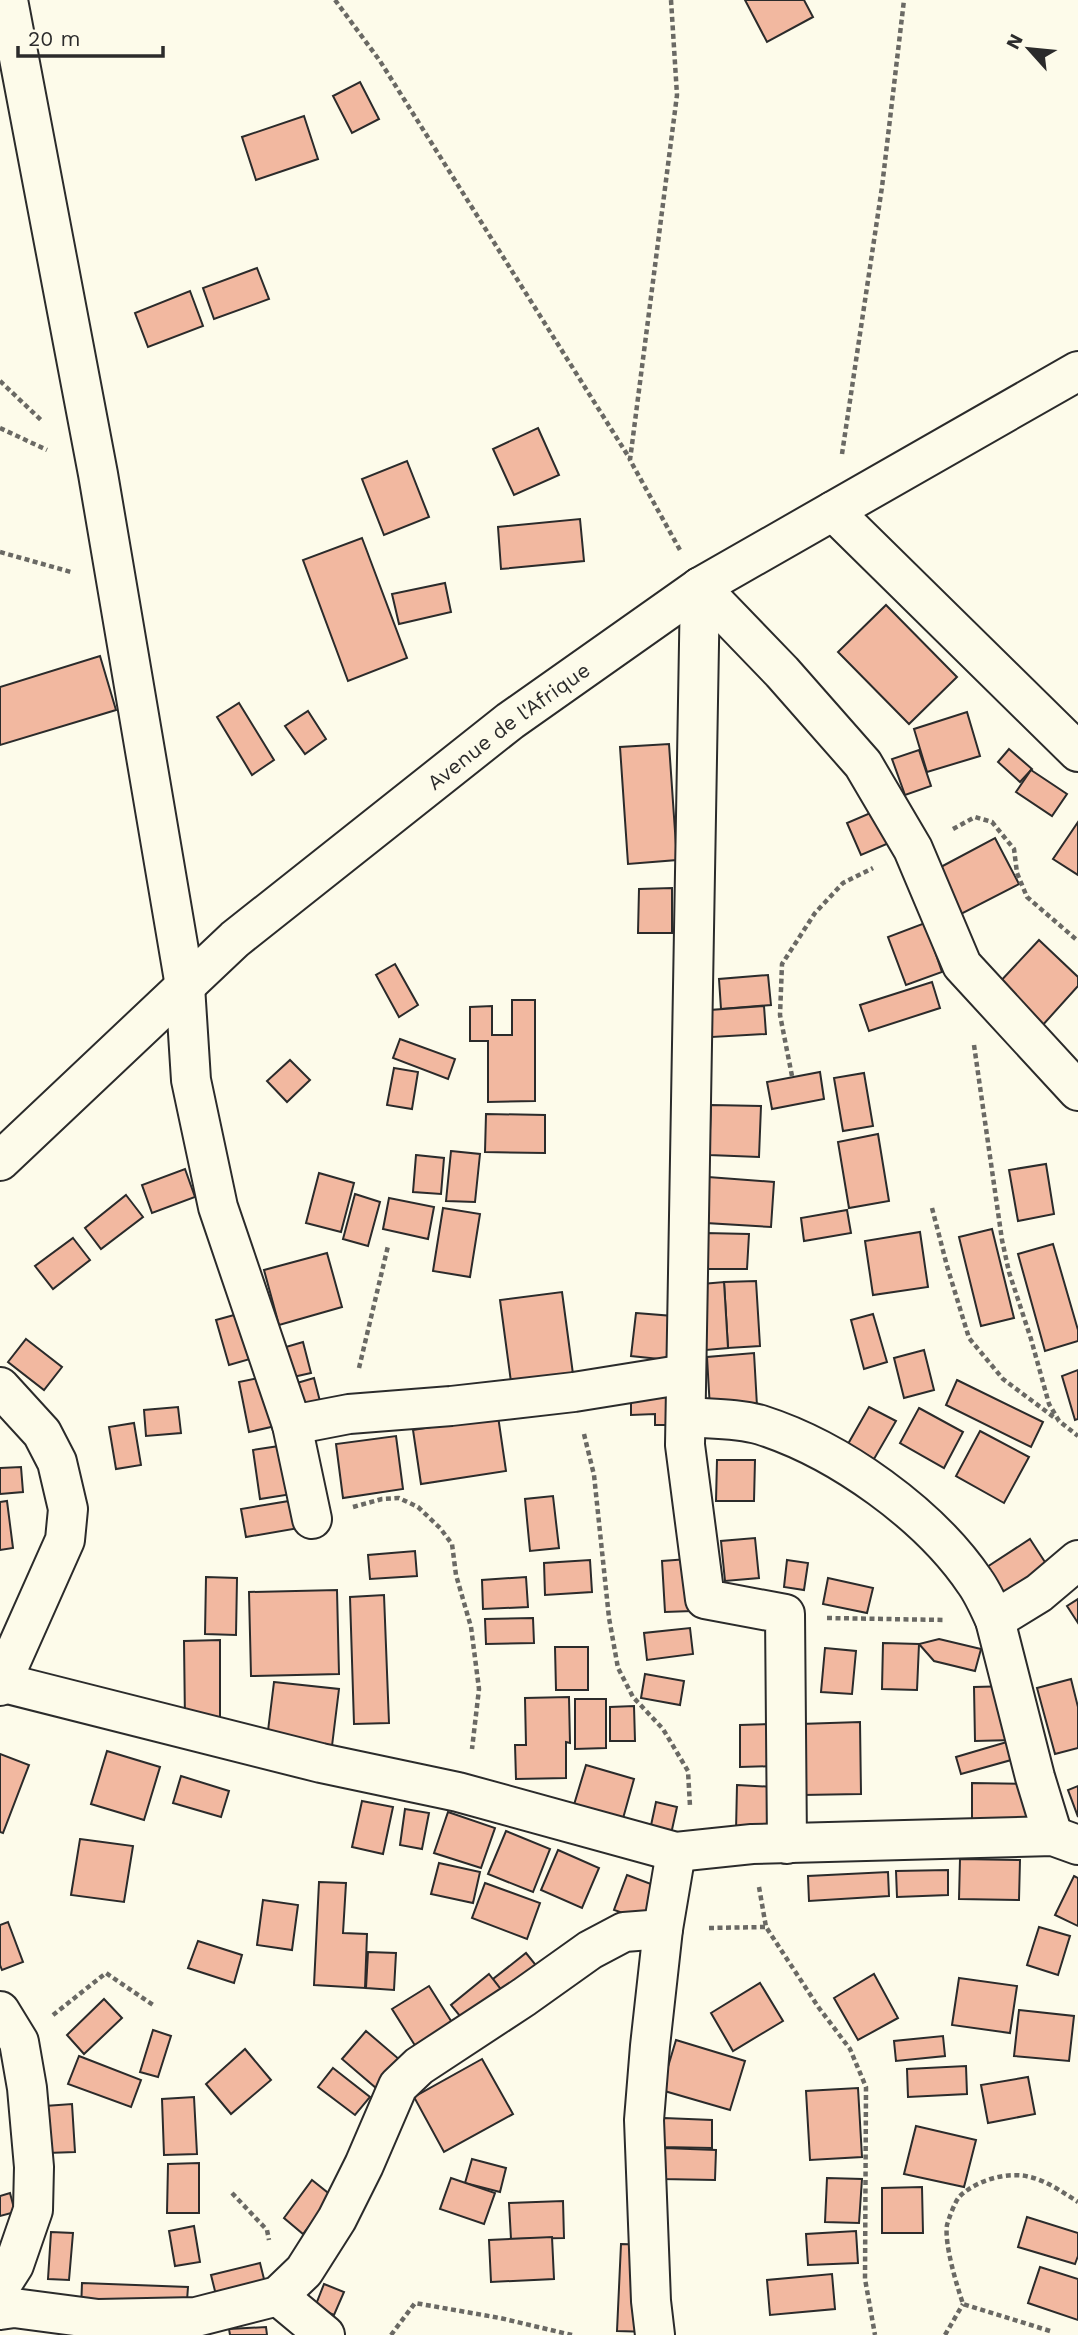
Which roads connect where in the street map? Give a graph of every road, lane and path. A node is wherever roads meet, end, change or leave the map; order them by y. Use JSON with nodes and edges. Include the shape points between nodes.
{"nodes":[{"id":1,"x":8,"y":0,"type":"edge"},
{"id":2,"x":335,"y":0,"type":"edge"},
{"id":3,"x":671,"y":0,"type":"edge"},
{"id":4,"x":904,"y":0,"type":"edge"},
{"id":5,"x":1078,"y":371,"type":"edge"},
{"id":6,"x":630,"y":460,"type":"junction"},
{"id":7,"x":833,"y":511,"type":"junction"},
{"id":8,"x":0,"y":552,"type":"edge"},
{"id":9,"x":116,"y":585,"type":"junction"},
{"id":10,"x":700,"y":587,"type":"junction"},
{"id":11,"x":1078,"y":752,"type":"edge"},
{"id":12,"x":914,"y":849,"type":"junction"},
{"id":13,"x":1078,"y":941,"type":"edge"},
{"id":14,"x":185,"y":986,"type":"junction"},
{"id":15,"x":972,"y":1033,"type":"dead end"},
{"id":16,"x":792,"y":1076,"type":"dead end"},
{"id":17,"x":1078,"y":1091,"type":"edge"},
{"id":18,"x":0,"y":1161,"type":"edge"},
{"id":19,"x":932,"y":1208,"type":"dead end"},
{"id":20,"x":388,"y":1247,"type":"dead end"},
{"id":21,"x":686,"y":1374,"type":"junction"},
{"id":22,"x":0,"y":1387,"type":"edge"},
{"id":23,"x":574,"y":1392,"type":"junction"},
{"id":24,"x":349,"y":1414,"type":"junction"},
{"id":25,"x":686,"y":1417,"type":"junction"},
{"id":26,"x":1059,"y":1421,"type":"junction"},
{"id":27,"x":292,"y":1425,"type":"junction"},
{"id":28,"x":1078,"y":1436,"type":"edge"},
{"id":29,"x":312,"y":1519,"type":"joint"},
{"id":30,"x":1078,"y":1560,"type":"edge"},
{"id":31,"x":785,"y":1614,"type":"junction"},
{"id":32,"x":995,"y":1620,"type":"junction"},
{"id":33,"x":1,"y":1684,"type":"edge"},
{"id":34,"x":458,"y":1792,"type":"junction"},
{"id":35,"x":1065,"y":1840,"type":"edge"},
{"id":36,"x":769,"y":1844,"type":"junction"},
{"id":37,"x":685,"y":1850,"type":"junction"},
{"id":38,"x":766,"y":1927,"type":"junction"},
{"id":39,"x":663,"y":1929,"type":"junction"},
{"id":40,"x":153,"y":2006,"type":"dead end"},
{"id":41,"x":9,"y":2026,"type":"edge"},
{"id":42,"x":232,"y":2193,"type":"dead end"},
{"id":43,"x":1078,"y":2202,"type":"edge"},
{"id":44,"x":0,"y":2287,"type":"edge"},
{"id":45,"x":278,"y":2296,"type":"junction"},
{"id":46,"x":963,"y":2304,"type":"junction"},
{"id":47,"x":0,"y":2310,"type":"edge"},
{"id":48,"x":1050,"y":2331,"type":"dead end"},
{"id":49,"x":325,"y":2335,"type":"edge"},
{"id":50,"x":391,"y":2335,"type":"edge"},
{"id":51,"x":572,"y":2335,"type":"edge"},
{"id":52,"x":655,"y":2335,"type":"edge"},
{"id":53,"x":875,"y":2335,"type":"edge"},
{"id":54,"x":945,"y":2335,"type":"edge"}],
"edges":[{"from":1,"to":9,"type":"street"},
{"from":2,"to":6,"type":"path","via":[[380,61]]},
{"from":3,"to":6,"type":"path","via":[[677,95]]},
{"from":4,"to":7,"type":"path"},
{"from":5,"to":7,"type":"street","name":"Avenue de l'Afrique"},
{"from":6,"to":10,"type":"path"},
{"from":7,"to":10,"type":"street","name":"Avenue de l'Afrique"},
{"from":7,"to":11,"type":"street"},
{"from":8,"to":9,"type":"path"},
{"from":9,"to":14,"type":"street"},
{"from":10,"to":12,"type":"street","via":[[863,764]]},
{"from":10,"to":14,"type":"street","name":"Avenue de l'Afrique","via":[[510,721],[235,939]]},
{"from":10,"to":21,"type":"street"},
{"from":12,"to":13,"type":"path","via":[[975,817],[992,822],[1014,849],[1027,897]]},
{"from":12,"to":16,"type":"path","via":[[843,883],[815,914],[782,964],[780,1015]]},
{"from":12,"to":17,"type":"street","via":[[962,965]]},
{"from":14,"to":18,"type":"street","name":"Avenue de l'Afrique"},
{"from":14,"to":27,"type":"street","via":[[191,1080],[218,1207]]},
{"from":15,"to":26,"type":"path","via":[[1004,1251],[1049,1404]]},
{"from":19,"to":26,"type":"path","via":[[969,1338],[1003,1379]]},
{"from":20,"to":24,"type":"path"},
{"from":21,"to":23,"type":"street"},
{"from":21,"to":25,"type":"street"},
{"from":22,"to":33,"type":"street","via":[[42,1433],[57,1462],[68,1509],[65,1540]]},
{"from":23,"to":24,"type":"street"},
{"from":23,"to":37,"type":"path","via":[[594,1475],[618,1668],[633,1697],[663,1729],[688,1771]]},
{"from":24,"to":27,"type":"street"},
{"from":25,"to":31,"type":"street","via":[[685,1445],[705,1599]]},
{"from":25,"to":32,"type":"street","via":[[758,1424],[813,1445],[877,1485],[940,1537],[976,1583]]},
{"from":26,"to":28,"type":"path"},
{"from":27,"to":29,"type":"street"},
{"from":29,"to":34,"type":"path","via":[[399,1498],[418,1507],[452,1544],[480,1689],[475,1741]]},
{"from":30,"to":32,"type":"street","via":[[1039,1593]]},
{"from":31,"to":32,"type":"path"},
{"from":31,"to":36,"type":"street"},
{"from":32,"to":35,"type":"street","via":[[1035,1777]]},
{"from":33,"to":34,"type":"street"},
{"from":34,"to":37,"type":"street"},
{"from":35,"to":36,"type":"street"},
{"from":36,"to":37,"type":"street"},
{"from":36,"to":38,"type":"path"},
{"from":37,"to":39,"type":"street"},
{"from":38,"to":39,"type":"path"},
{"from":38,"to":53,"type":"path","via":[[850,2049],[866,2088],[865,2279]]},
{"from":39,"to":45,"type":"street","via":[[624,1933],[590,1950],[419,2066],[398,2086],[337,2219],[304,2271]]},
{"from":39,"to":52,"type":"street","via":[[645,2120]]},
{"from":40,"to":41,"type":"path","via":[[106,1973]]},
{"from":41,"to":44,"type":"street","via":[[28,2101],[33,2210],[14,2265]]},
{"from":42,"to":45,"type":"path","via":[[267,2230]]},
{"from":43,"to":46,"type":"path","via":[[1030,2177],[1007,2176],[980,2183],[958,2197],[947,2227]]},
{"from":45,"to":47,"type":"street","via":[[195,2317],[98,2319]]},
{"from":45,"to":49,"type":"street"},
{"from":46,"to":48,"type":"path"},
{"from":46,"to":54,"type":"path"},
{"from":50,"to":51,"type":"path","via":[[415,2303]]}]}
